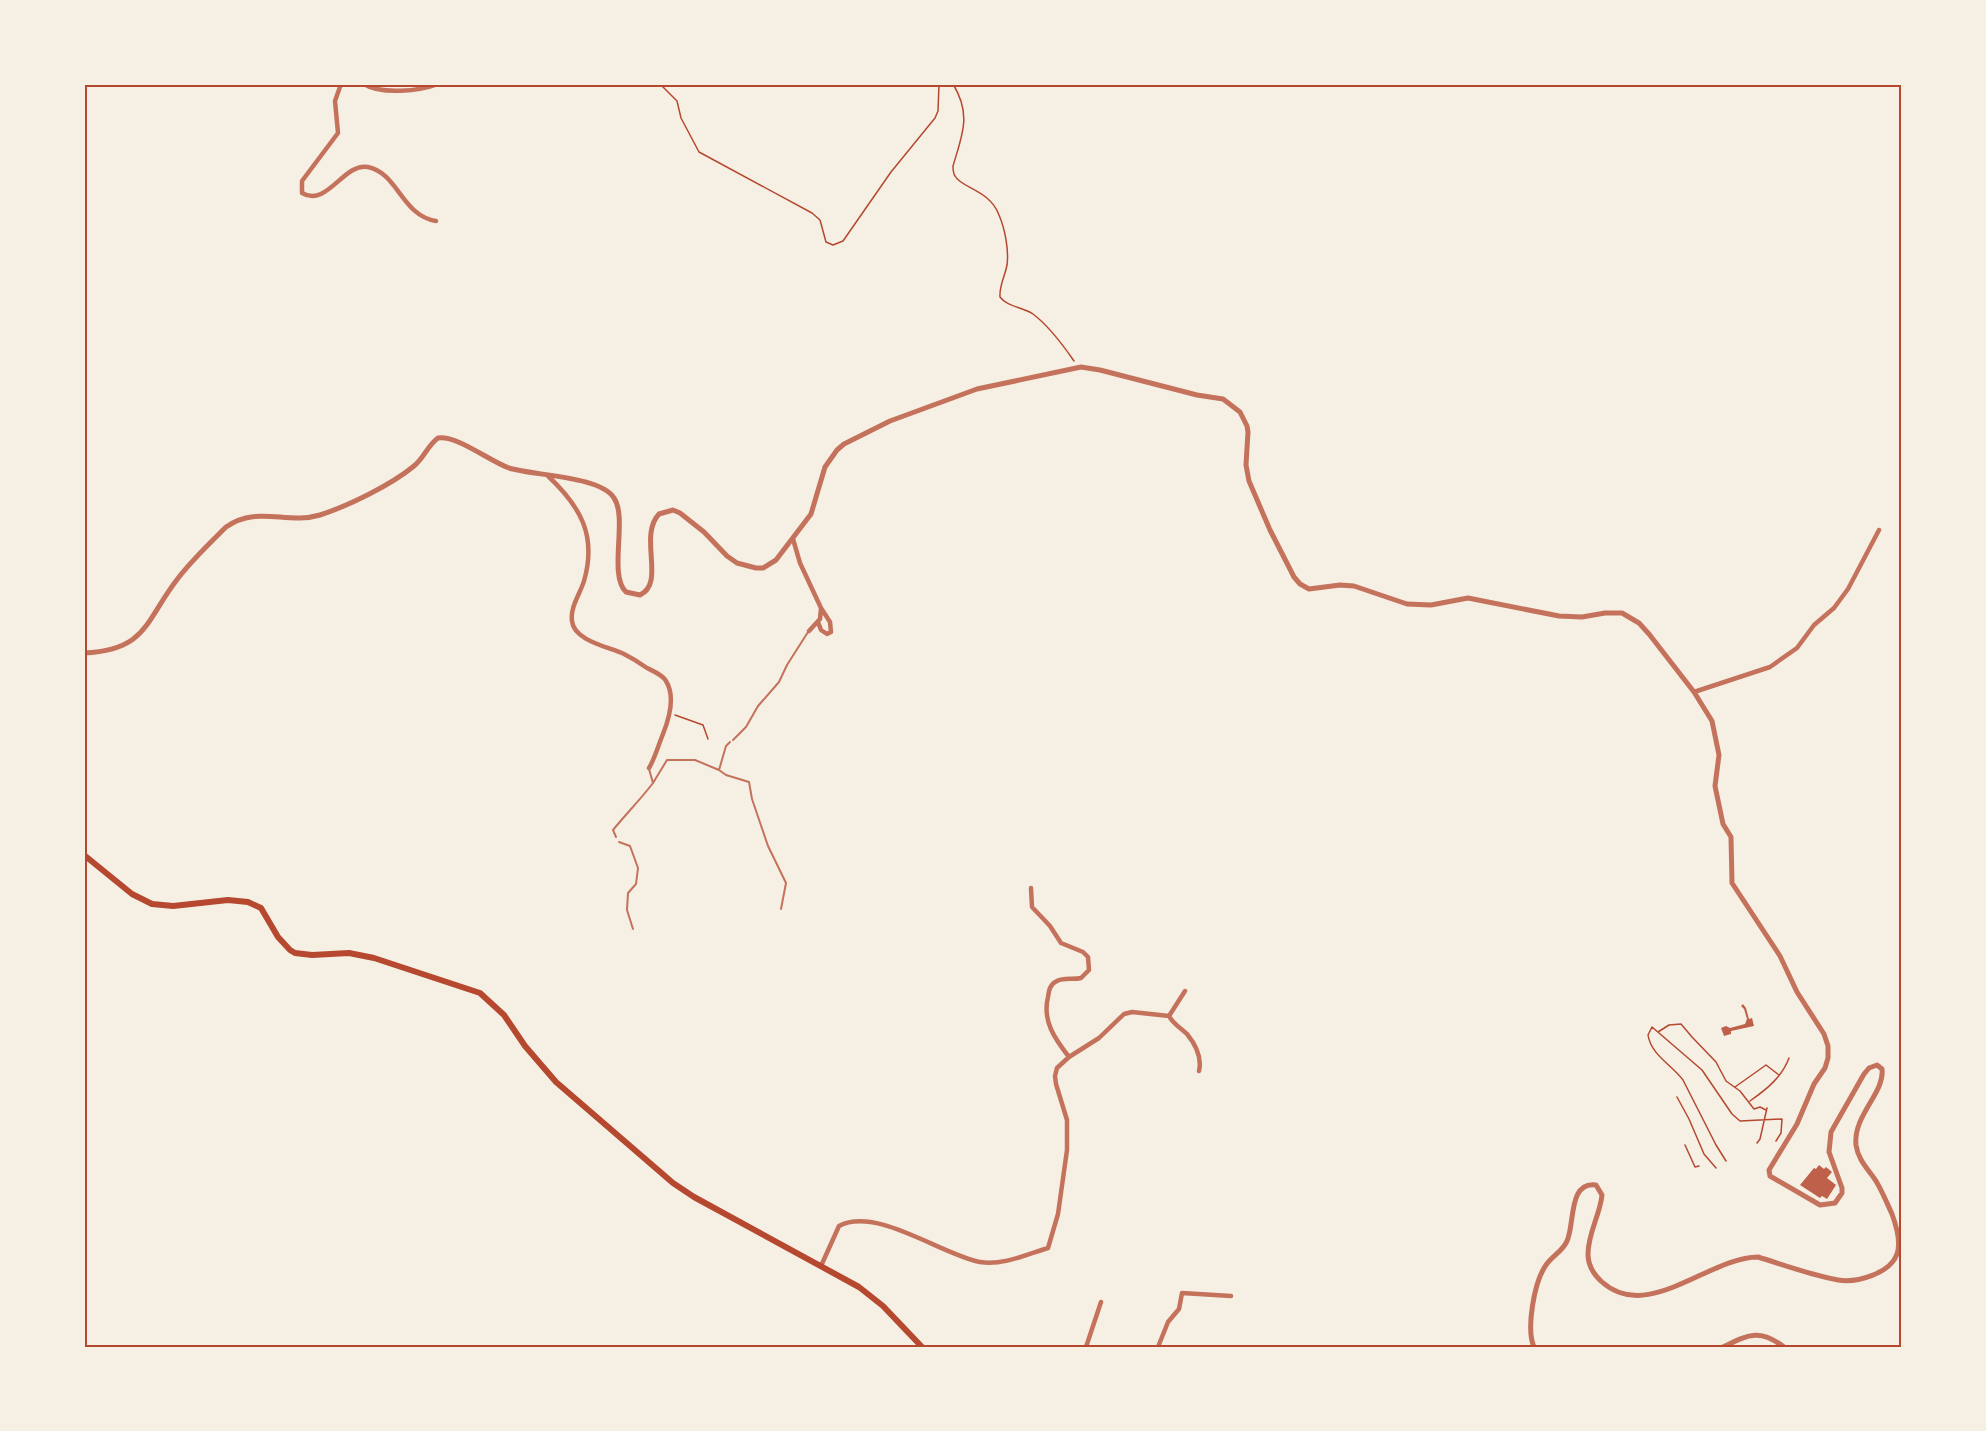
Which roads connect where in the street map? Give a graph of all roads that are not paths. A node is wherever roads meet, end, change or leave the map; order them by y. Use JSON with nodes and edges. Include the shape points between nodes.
{"nodes":[{"id":1,"x":341,"y":84,"type":"edge"},
{"id":2,"x":364,"y":84,"type":"edge"},
{"id":3,"x":438,"y":84,"type":"edge"},
{"id":4,"x":436,"y":221,"type":"dead end"},
{"id":5,"x":548,"y":476,"type":"junction"},
{"id":6,"x":1879,"y":530,"type":"dead end"},
{"id":7,"x":793,"y":539,"type":"junction"},
{"id":8,"x":821,"y":608,"type":"junction"},
{"id":9,"x":818,"y":622,"type":"junction"},
{"id":10,"x":809,"y":631,"type":"joint"},
{"id":11,"x":84,"y":653,"type":"edge"},
{"id":12,"x":1694,"y":692,"type":"junction"},
{"id":13,"x":649,"y":768,"type":"joint"},
{"id":14,"x":719,"y":770,"type":"junction"},
{"id":15,"x":652,"y":783,"type":"junction"},
{"id":16,"x":616,"y":837,"type":"dead end"},
{"id":17,"x":619,"y":842,"type":"dead end"},
{"id":18,"x":84,"y":855,"type":"edge"},
{"id":19,"x":1031,"y":888,"type":"dead end"},
{"id":20,"x":781,"y":909,"type":"dead end"},
{"id":21,"x":633,"y":929,"type":"dead end"},
{"id":22,"x":1185,"y":992,"type":"dead end"},
{"id":23,"x":1169,"y":1017,"type":"junction"},
{"id":24,"x":1069,"y":1057,"type":"junction"},
{"id":25,"x":1199,"y":1071,"type":"dead end"},
{"id":26,"x":821,"y":1266,"type":"junction"},
{"id":27,"x":1231,"y":1296,"type":"dead end"},
{"id":28,"x":1101,"y":1302,"type":"dead end"},
{"id":29,"x":922,"y":1347,"type":"edge"},
{"id":30,"x":1086,"y":1347,"type":"edge"},
{"id":31,"x":1158,"y":1347,"type":"edge"},
{"id":32,"x":1534,"y":1347,"type":"edge"},
{"id":33,"x":1723,"y":1347,"type":"edge"},
{"id":34,"x":1784,"y":1347,"type":"edge"}],
"edges":[{"from":1,"to":4,"type":"street","via":[[335,101],[338,133],[302,181],[302,193],[320,194],[349,173],[370,167],[389,180],[412,209]]},
{"from":2,"to":3,"type":"street","via":[[377,90],[407,90]]},
{"from":5,"to":7,"type":"street","via":[[591,483],[615,498],[621,586],[630,594],[644,593],[651,583],[651,529],[655,519],[667,511],[681,513],[727,556],[748,567],[767,566],[777,560]]},
{"from":5,"to":11,"type":"street","via":[[509,468],[452,439],[438,438],[414,466],[374,492],[327,512],[301,518],[257,515],[235,520],[178,577],[136,638],[113,650]]},
{"from":5,"to":13,"type":"street","via":[[572,500],[586,526],[590,553],[574,606],[572,621],[576,632],[664,678],[671,696],[670,713]]},
{"from":6,"to":12,"type":"street","via":[[1848,589],[1797,648],[1770,667]]},
{"from":7,"to":8,"type":"street"},
{"from":7,"to":12,"type":"street","via":[[811,514],[825,466],[844,444],[890,421],[977,389],[1077,367],[1100,370],[1223,399],[1240,412],[1248,432],[1249,481],[1294,578],[1304,586],[1354,586],[1407,604],[1431,605],[1468,598],[1559,616],[1622,613],[1639,623]]},
{"from":8,"to":9,"type":"street"},
{"from":8,"to":9,"type":"street","via":[[830,621],[831,632],[821,630]]},
{"from":9,"to":10,"type":"street"},
{"from":10,"to":14,"type":"lane","via":[[779,682],[746,727],[726,746]]},
{"from":12,"to":32,"type":"street","via":[[1713,722],[1719,755],[1715,786],[1723,824],[1731,837],[1732,883],[1780,956],[1828,1046],[1825,1068],[1769,1170],[1770,1176],[1814,1203],[1835,1203],[1842,1188],[1829,1152],[1831,1132],[1864,1074],[1877,1065],[1883,1076],[1858,1122],[1856,1145],[1893,1217],[1897,1255],[1881,1272],[1839,1280],[1747,1257],[1661,1291],[1641,1296],[1627,1294],[1608,1287],[1589,1265],[1589,1245],[1602,1195],[1596,1185],[1586,1185],[1576,1198],[1566,1244],[1546,1264],[1540,1277],[1531,1326]]},
{"from":13,"to":15,"type":"lane"},
{"from":14,"to":15,"type":"lane","via":[[695,760],[668,760]]},
{"from":14,"to":20,"type":"lane","via":[[749,782],[768,846],[786,883]]},
{"from":15,"to":16,"type":"lane","via":[[613,830]]},
{"from":17,"to":21,"type":"lane","via":[[630,846],[638,868],[636,884],[628,893],[627,910]]},
{"from":18,"to":26,"type":"main road","via":[[132,894],[152,904],[248,902],[261,908],[278,937],[295,953],[349,953],[374,958],[480,993],[504,1015],[556,1082],[673,1182]]},
{"from":19,"to":24,"type":"street","via":[[1032,907],[1057,939],[1083,952],[1090,962],[1089,970],[1081,978],[1054,982],[1047,1000],[1047,1022]]},
{"from":22,"to":23,"type":"street"},
{"from":23,"to":24,"type":"street","via":[[1124,1014],[1099,1038]]},
{"from":23,"to":25,"type":"street","via":[[1194,1046],[1202,1062]]},
{"from":24,"to":26,"type":"street","via":[[1057,1068],[1055,1076],[1067,1120],[1067,1150],[1058,1214],[1048,1248],[980,1263],[896,1228],[873,1222],[848,1223],[839,1226]]},
{"from":26,"to":29,"type":"main road","via":[[883,1306]]},
{"from":27,"to":31,"type":"street","via":[[1182,1293],[1179,1309],[1168,1322]]},
{"from":28,"to":30,"type":"street"},
{"from":33,"to":34,"type":"street","via":[[1757,1334]]}]}
